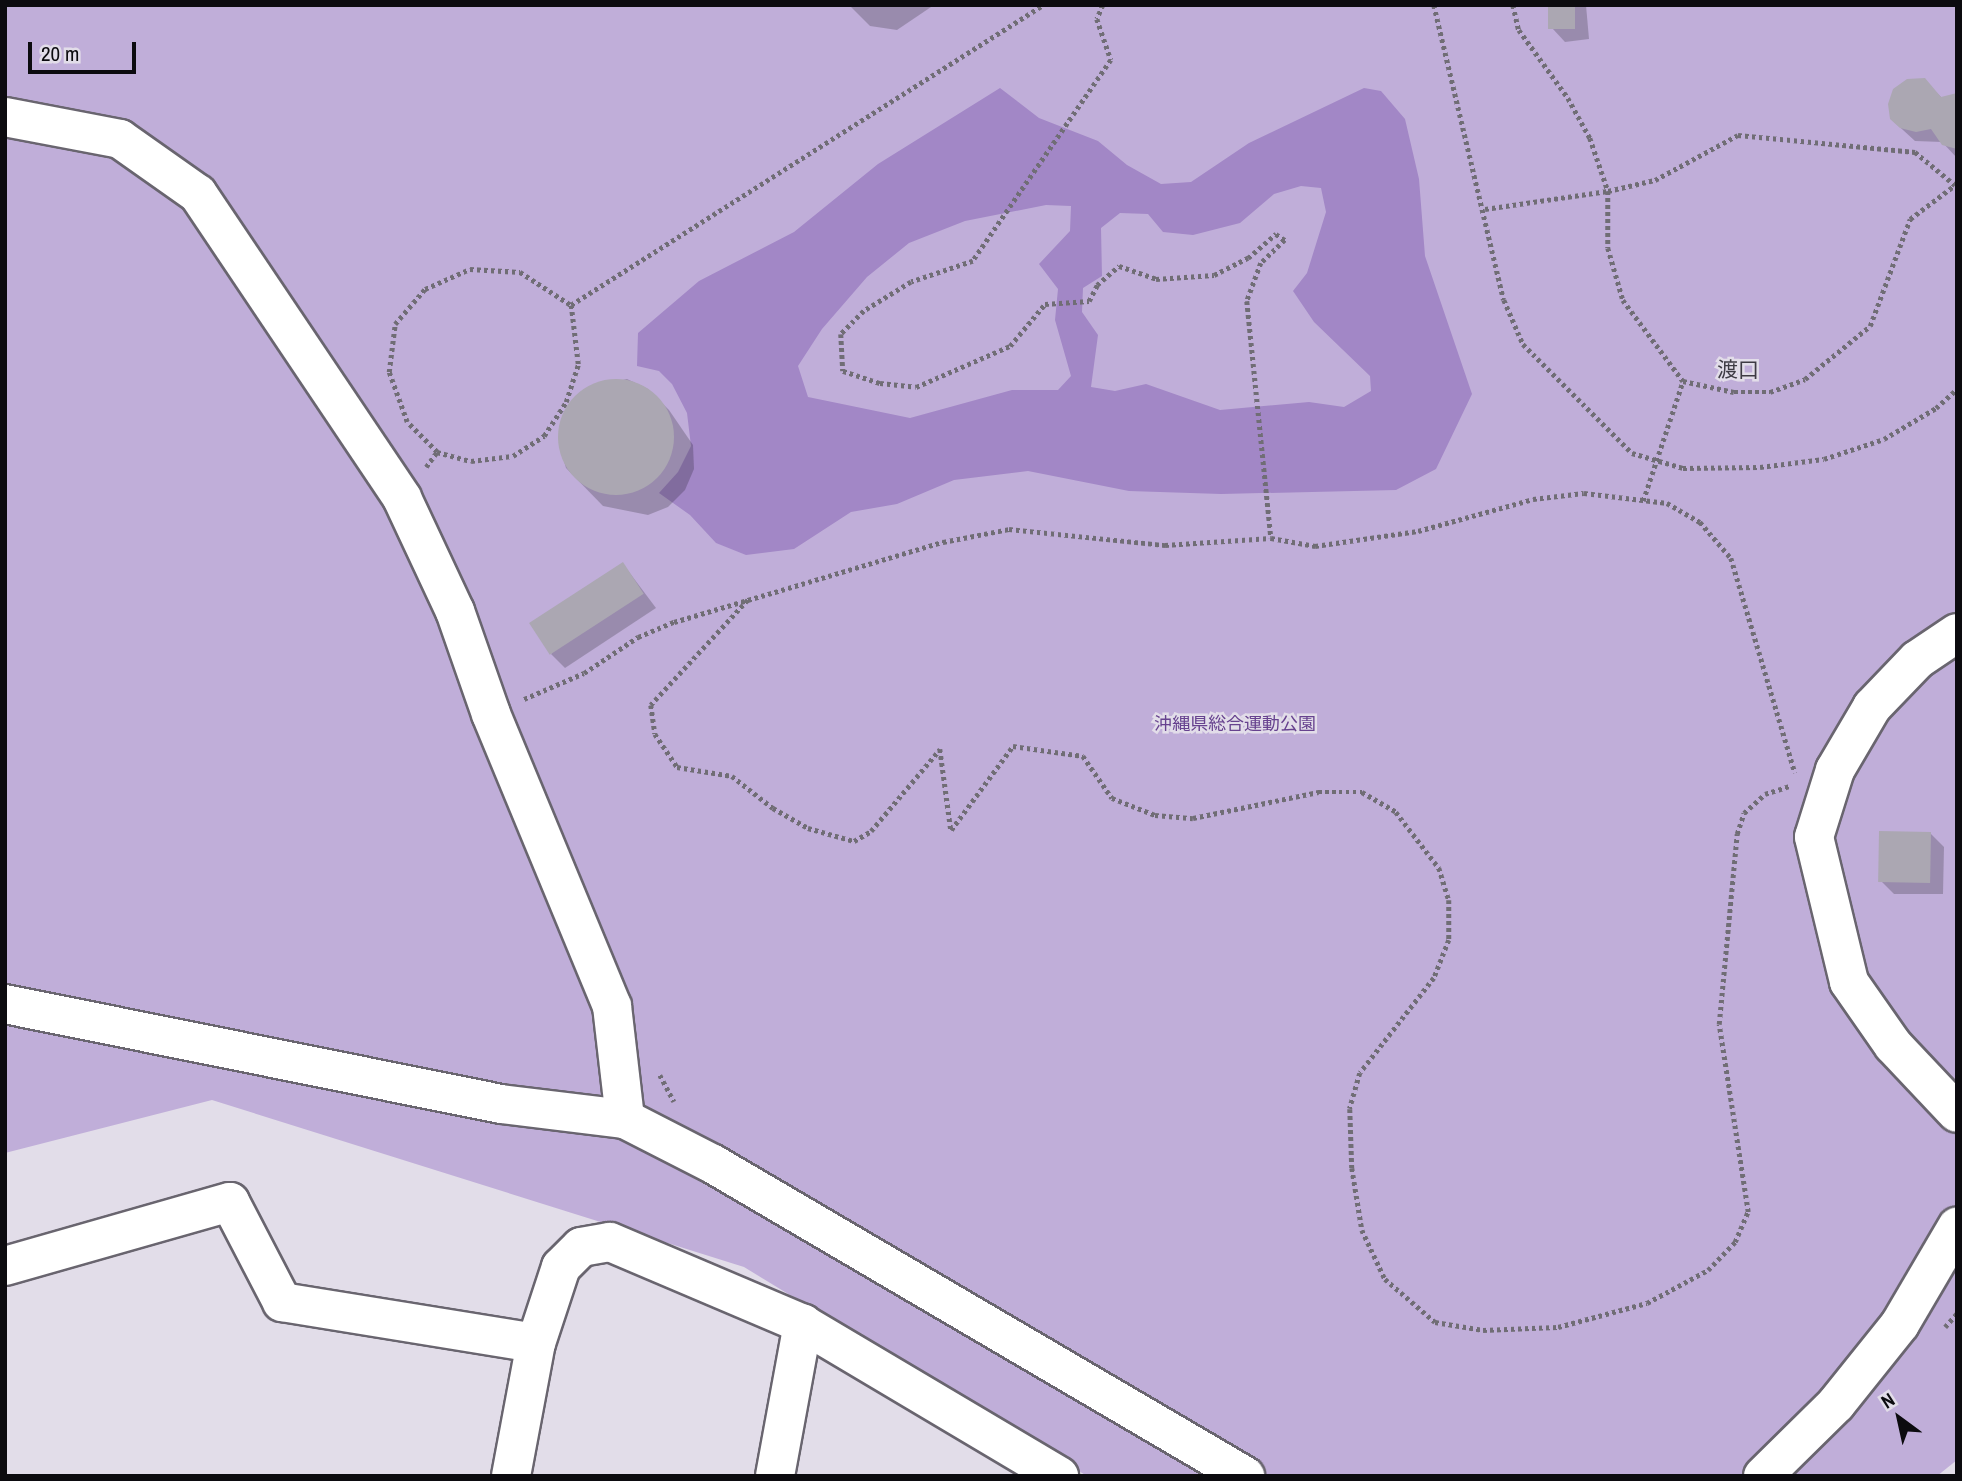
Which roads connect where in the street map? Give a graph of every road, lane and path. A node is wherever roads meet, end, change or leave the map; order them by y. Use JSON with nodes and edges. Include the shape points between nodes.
{"nodes":[{"id":1,"x":1043,"y":5,"type":"edge"},
{"id":2,"x":1103,"y":5,"type":"edge"},
{"id":3,"x":1434,"y":5,"type":"edge"},
{"id":4,"x":1513,"y":5,"type":"edge"},
{"id":5,"x":5,"y":117,"type":"edge"},
{"id":6,"x":1956,"y":185,"type":"edge"},
{"id":7,"x":1608,"y":191,"type":"junction"},
{"id":8,"x":1485,"y":209,"type":"junction"},
{"id":9,"x":571,"y":305,"type":"junction"},
{"id":10,"x":1683,"y":381,"type":"junction"},
{"id":11,"x":1957,"y":389,"type":"edge"},
{"id":12,"x":437,"y":453,"type":"junction"},
{"id":13,"x":1657,"y":464,"type":"junction"},
{"id":14,"x":402,"y":498,"type":"junction"},
{"id":15,"x":1643,"y":501,"type":"junction"},
{"id":16,"x":1271,"y":538,"type":"junction"},
{"id":17,"x":748,"y":600,"type":"junction"},
{"id":18,"x":1957,"y":633,"type":"edge"},
{"id":19,"x":491,"y":714,"type":"junction"},
{"id":20,"x":5,"y":1004,"type":"edge"},
{"id":21,"x":656,"y":1069,"type":"dead end"},
{"id":22,"x":680,"y":1109,"type":"dead end"},
{"id":23,"x":1957,"y":1113,"type":"edge"},
{"id":24,"x":625,"y":1119,"type":"junction"},
{"id":25,"x":1957,"y":1227,"type":"edge"},
{"id":26,"x":5,"y":1266,"type":"edge"},
{"id":27,"x":803,"y":1324,"type":"junction"},
{"id":28,"x":536,"y":1343,"type":"junction"},
{"id":29,"x":1036,"y":1470,"type":"edge"},
{"id":30,"x":511,"y":1476,"type":"edge"},
{"id":31,"x":775,"y":1476,"type":"edge"},
{"id":32,"x":1245,"y":1476,"type":"edge"},
{"id":33,"x":1763,"y":1476,"type":"edge"}],
"edges":[{"from":1,"to":9,"type":"path"},
{"from":2,"to":16,"type":"path","via":[[1097,19],[1111,60],[973,261],[911,282],[864,311],[841,334],[843,371],[880,383],[916,387],[1010,346],[1045,304],[1089,301],[1097,285],[1119,266],[1156,279],[1214,275],[1248,258],[1276,234],[1285,240],[1261,263],[1247,301]]},
{"from":3,"to":8,"type":"path","via":[[1465,144]]},
{"from":4,"to":7,"type":"path","via":[[1519,30],[1568,98],[1590,138]]},
{"from":5,"to":14,"type":"street","via":[[120,139],[198,194]]},
{"from":6,"to":7,"type":"path","via":[[1915,152],[1738,135],[1655,180]]},
{"from":6,"to":10,"type":"path","via":[[1910,219],[1870,326],[1805,379],[1770,392],[1734,392]]},
{"from":7,"to":8,"type":"path"},
{"from":7,"to":10,"type":"path","via":[[1608,248],[1623,300]]},
{"from":8,"to":13,"type":"path","via":[[1504,300],[1523,344],[1632,453]]},
{"from":9,"to":12,"type":"path","via":[[578,365],[566,402],[544,436],[513,456],[471,461]]},
{"from":9,"to":12,"type":"path","via":[[520,272],[470,269],[425,289],[395,324],[389,372],[407,422]]},
{"from":10,"to":13,"type":"path"},
{"from":11,"to":13,"type":"path","via":[[1936,408],[1884,439],[1824,459],[1760,467]]},
{"from":12,"to":14,"type":"path"},
{"from":13,"to":15,"type":"path"},
{"from":14,"to":19,"type":"street","via":[[451,600]]},
{"from":15,"to":16,"type":"path","via":[[1584,493],[1533,499],[1418,531],[1328,544]]},
{"from":15,"to":17,"type":"path","via":[[1667,503],[1700,522],[1731,558],[1798,784],[1765,794],[1744,813],[1737,834],[1719,1024],[1748,1212],[1735,1242],[1708,1270],[1647,1303],[1558,1327],[1483,1330],[1435,1322],[1385,1279],[1362,1230],[1352,1167],[1350,1109],[1360,1073],[1434,978],[1449,940],[1449,900],[1439,868],[1396,812],[1362,792],[1318,792],[1193,818],[1155,815],[1112,798],[1083,756],[1013,746],[951,830],[940,749],[871,831],[854,841],[808,828],[732,776],[677,767],[655,733],[651,705]]},
{"from":16,"to":17,"type":"path","via":[[1165,545],[1009,529],[943,542]]},
{"from":17,"to":19,"type":"path","via":[[639,636],[584,673]]},
{"from":18,"to":23,"type":"street","via":[[1917,660],[1871,707],[1835,770],[1814,837],[1849,982],[1893,1045]]},
{"from":19,"to":24,"type":"street","via":[[612,1006]]},
{"from":20,"to":24,"type":"street","via":[[501,1104]]},
{"from":21,"to":22,"type":"path"},
{"from":24,"to":32,"type":"street","via":[[713,1164]]},
{"from":25,"to":33,"type":"street","via":[[1900,1324],[1836,1404]]},
{"from":26,"to":28,"type":"street","via":[[230,1202],[282,1302]]},
{"from":27,"to":28,"type":"street","via":[[610,1242],[581,1247],[561,1267]]},
{"from":27,"to":29,"type":"street"},
{"from":27,"to":31,"type":"street"},
{"from":28,"to":30,"type":"street"}]}
